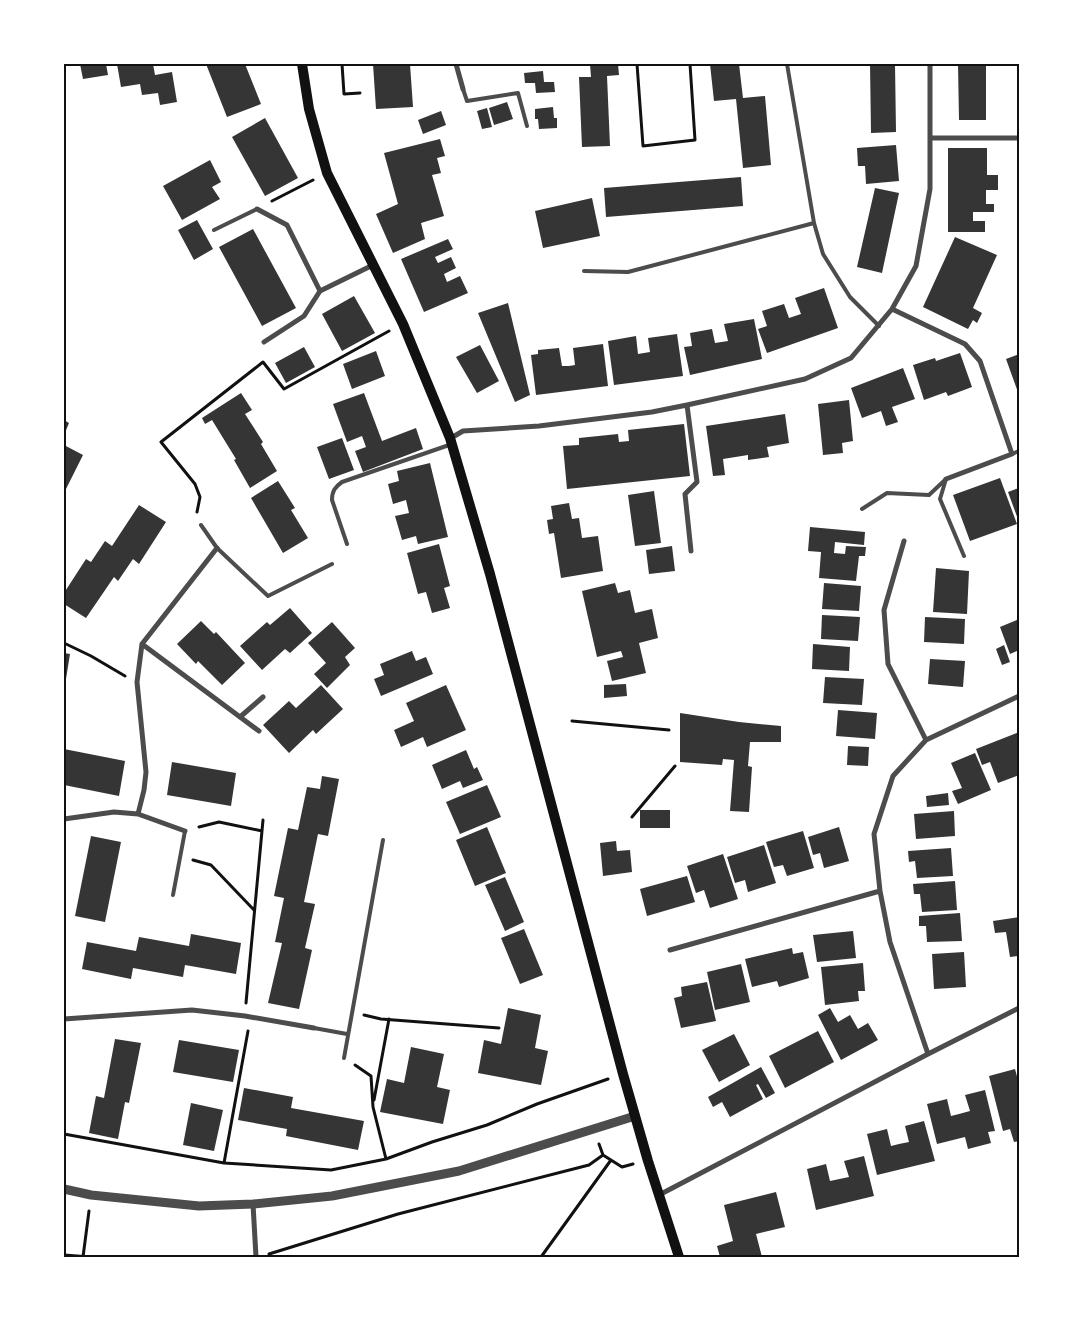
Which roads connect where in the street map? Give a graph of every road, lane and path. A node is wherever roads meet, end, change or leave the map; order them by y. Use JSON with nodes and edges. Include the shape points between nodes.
{"nodes":[{"id":1,"x":302,"y":64,"type":"edge"},
{"id":2,"x":342,"y":64,"type":"edge"},
{"id":3,"x":456,"y":64,"type":"edge"},
{"id":4,"x":636,"y":64,"type":"edge"},
{"id":5,"x":690,"y":64,"type":"edge"},
{"id":6,"x":788,"y":64,"type":"edge"},
{"id":7,"x":930,"y":64,"type":"edge"},
{"id":8,"x":463,"y":89,"type":"joint"},
{"id":9,"x":360,"y":93,"type":"dead end"},
{"id":10,"x":527,"y":126,"type":"dead end"},
{"id":11,"x":930,"y":138,"type":"junction"},
{"id":12,"x":1019,"y":138,"type":"edge"},
{"id":13,"x":327,"y":172,"type":"junction"},
{"id":14,"x":257,"y":209,"type":"junction"},
{"id":15,"x":814,"y":223,"type":"junction"},
{"id":16,"x":214,"y":230,"type":"dead end"},
{"id":17,"x":374,"y":265,"type":"junction"},
{"id":18,"x":584,"y":271,"type":"dead end"},
{"id":19,"x":320,"y":291,"type":"junction"},
{"id":20,"x":892,"y":309,"type":"junction"},
{"id":21,"x":403,"y":324,"type":"junction"},
{"id":22,"x":879,"y":326,"type":"junction"},
{"id":23,"x":264,"y":342,"type":"dead end"},
{"id":24,"x":687,"y":405,"type":"junction"},
{"id":25,"x":451,"y":441,"type":"junction"},
{"id":26,"x":1019,"y":451,"type":"edge"},
{"id":27,"x":1012,"y":454,"type":"junction"},
{"id":28,"x":946,"y":479,"type":"junction"},
{"id":29,"x":862,"y":509,"type":"dead end"},
{"id":30,"x":201,"y":525,"type":"joint"},
{"id":31,"x":904,"y":541,"type":"dead end"},
{"id":32,"x":348,"y":544,"type":"dead end"},
{"id":33,"x":218,"y":548,"type":"junction"},
{"id":34,"x":691,"y":551,"type":"dead end"},
{"id":35,"x":964,"y":556,"type":"dead end"},
{"id":36,"x":332,"y":564,"type":"dead end"},
{"id":37,"x":64,"y":643,"type":"edge"},
{"id":38,"x":142,"y":644,"type":"junction"},
{"id":39,"x":137,"y":682,"type":"junction"},
{"id":40,"x":1019,"y":696,"type":"edge"},
{"id":41,"x":262,"y":697,"type":"dead end"},
{"id":42,"x":240,"y":717,"type":"junction"},
{"id":43,"x":572,"y":721,"type":"dead end"},
{"id":44,"x":669,"y":730,"type":"dead end"},
{"id":45,"x":259,"y":731,"type":"dead end"},
{"id":46,"x":926,"y":740,"type":"junction"},
{"id":47,"x":675,"y":766,"type":"dead end"},
{"id":48,"x":138,"y":814,"type":"junction"},
{"id":49,"x":632,"y":817,"type":"dead end"},
{"id":50,"x":64,"y":819,"type":"edge"},
{"id":51,"x":263,"y":820,"type":"dead end"},
{"id":52,"x":185,"y":831,"type":"junction"},
{"id":53,"x":262,"y":831,"type":"junction"},
{"id":54,"x":383,"y":840,"type":"dead end"},
{"id":55,"x":181,"y":857,"type":"junction"},
{"id":56,"x":880,"y":891,"type":"junction"},
{"id":57,"x":173,"y":895,"type":"dead end"},
{"id":58,"x":254,"y":911,"type":"junction"},
{"id":59,"x":670,"y":950,"type":"dead end"},
{"id":60,"x":1019,"y":1008,"type":"edge"},
{"id":61,"x":351,"y":1012,"type":"junction"},
{"id":62,"x":248,"y":1017,"type":"junction"},
{"id":63,"x":64,"y":1019,"type":"edge"},
{"id":64,"x":389,"y":1019,"type":"junction"},
{"id":65,"x":314,"y":1028,"type":"joint"},
{"id":66,"x":499,"y":1028,"type":"dead end"},
{"id":67,"x":347,"y":1034,"type":"junction"},
{"id":68,"x":928,"y":1054,"type":"junction"},
{"id":69,"x":344,"y":1058,"type":"joint"},
{"id":70,"x":623,"y":1074,"type":"junction"},
{"id":71,"x":373,"y":1107,"type":"junction"},
{"id":72,"x":635,"y":1116,"type":"junction"},
{"id":73,"x":594,"y":1129,"type":"junction"},
{"id":74,"x":64,"y":1134,"type":"edge"},
{"id":75,"x":603,"y":1155,"type":"junction"},
{"id":76,"x":386,"y":1159,"type":"junction"},
{"id":77,"x":611,"y":1160,"type":"junction"},
{"id":78,"x":648,"y":1161,"type":"junction"},
{"id":79,"x":224,"y":1163,"type":"junction"},
{"id":80,"x":64,"y":1189,"type":"edge"},
{"id":81,"x":91,"y":1194,"type":"junction"},
{"id":82,"x":659,"y":1196,"type":"junction"},
{"id":83,"x":253,"y":1204,"type":"junction"},
{"id":84,"x":266,"y":1254,"type":"dead end"},
{"id":85,"x":64,"y":1255,"type":"edge"},
{"id":86,"x":83,"y":1257,"type":"edge"},
{"id":87,"x":90,"y":1257,"type":"edge"},
{"id":88,"x":256,"y":1257,"type":"edge"},
{"id":89,"x":541,"y":1257,"type":"edge"},
{"id":90,"x":679,"y":1257,"type":"edge"}],
"edges":[{"from":1,"to":13,"type":"main road","via":[[309,109]]},
{"from":2,"to":9,"type":"path","via":[[344,94]]},
{"from":3,"to":8,"type":"street"},
{"from":4,"to":5,"type":"path","via":[[643,146],[695,140]]},
{"from":6,"to":15,"type":"lane"},
{"from":7,"to":11,"type":"street"},
{"from":8,"to":10,"type":"lane","via":[[467,102],[518,93]]},
{"from":11,"to":12,"type":"street"},
{"from":11,"to":20,"type":"street","via":[[930,189],[916,266]]},
{"from":13,"to":14,"type":"path"},
{"from":13,"to":17,"type":"main road"},
{"from":14,"to":16,"type":"lane"},
{"from":14,"to":19,"type":"street","via":[[288,225]]},
{"from":15,"to":18,"type":"lane","via":[[628,272]]},
{"from":15,"to":22,"type":"lane","via":[[822,254],[850,297]]},
{"from":17,"to":19,"type":"street"},
{"from":17,"to":21,"type":"main road"},
{"from":19,"to":23,"type":"street","via":[[304,316]]},
{"from":20,"to":22,"type":"street"},
{"from":20,"to":27,"type":"street","via":[[965,344],[980,361]]},
{"from":21,"to":25,"type":"main road"},
{"from":21,"to":30,"type":"path","via":[[284,390],[263,362],[161,442],[194,484],[200,497],[197,513]]},
{"from":22,"to":24,"type":"street","via":[[851,358],[805,379]]},
{"from":24,"to":25,"type":"street","via":[[539,426],[463,431]]},
{"from":24,"to":34,"type":"street","via":[[697,482],[685,494]]},
{"from":25,"to":32,"type":"lane","via":[[335,487],[332,500]]},
{"from":25,"to":70,"type":"main road","via":[[490,574]]},
{"from":26,"to":27,"type":"lane"},
{"from":27,"to":28,"type":"street"},
{"from":28,"to":29,"type":"lane","via":[[929,495],[886,493]]},
{"from":28,"to":35,"type":"lane","via":[[940,499]]},
{"from":30,"to":33,"type":"lane"},
{"from":31,"to":46,"type":"street","via":[[884,610],[888,664]]},
{"from":33,"to":36,"type":"lane","via":[[268,596]]},
{"from":33,"to":38,"type":"street"},
{"from":37,"to":39,"type":"path"},
{"from":38,"to":39,"type":"street"},
{"from":38,"to":42,"type":"street"},
{"from":39,"to":48,"type":"street","via":[[146,772]]},
{"from":40,"to":46,"type":"street"},
{"from":41,"to":42,"type":"street"},
{"from":42,"to":45,"type":"street"},
{"from":43,"to":44,"type":"path"},
{"from":46,"to":56,"type":"street","via":[[893,776],[874,834]]},
{"from":47,"to":49,"type":"path"},
{"from":48,"to":50,"type":"street","via":[[114,812]]},
{"from":48,"to":52,"type":"street"},
{"from":51,"to":53,"type":"path"},
{"from":52,"to":53,"type":"path","via":[[219,822]]},
{"from":52,"to":55,"type":"lane"},
{"from":53,"to":58,"type":"path"},
{"from":54,"to":61,"type":"lane"},
{"from":55,"to":57,"type":"lane"},
{"from":55,"to":58,"type":"path","via":[[211,865]]},
{"from":56,"to":59,"type":"street"},
{"from":56,"to":68,"type":"street","via":[[890,942]]},
{"from":58,"to":62,"type":"path"},
{"from":60,"to":68,"type":"street"},
{"from":61,"to":64,"type":"path"},
{"from":61,"to":67,"type":"lane"},
{"from":62,"to":63,"type":"street","via":[[192,1010]]},
{"from":62,"to":65,"type":"street"},
{"from":62,"to":79,"type":"path"},
{"from":64,"to":66,"type":"path"},
{"from":64,"to":71,"type":"path"},
{"from":65,"to":67,"type":"lane"},
{"from":67,"to":69,"type":"lane"},
{"from":68,"to":82,"type":"street"},
{"from":69,"to":71,"type":"path","via":[[371,1076]]},
{"from":70,"to":72,"type":"main road"},
{"from":70,"to":76,"type":"path"},
{"from":71,"to":76,"type":"path"},
{"from":72,"to":73,"type":"street"},
{"from":72,"to":78,"type":"main road"},
{"from":73,"to":75,"type":"path"},
{"from":73,"to":83,"type":"street","via":[[459,1171],[332,1196]]},
{"from":74,"to":79,"type":"path"},
{"from":75,"to":77,"type":"path"},
{"from":75,"to":84,"type":"path","via":[[589,1165],[398,1214]]},
{"from":76,"to":79,"type":"path","via":[[331,1170]]},
{"from":77,"to":78,"type":"path","via":[[622,1167]]},
{"from":77,"to":89,"type":"path"},
{"from":78,"to":82,"type":"main road"},
{"from":80,"to":81,"type":"street"},
{"from":81,"to":83,"type":"street","via":[[199,1206]]},
{"from":81,"to":86,"type":"path"},
{"from":82,"to":90,"type":"main road"},
{"from":83,"to":88,"type":"street"},
{"from":85,"to":86,"type":"path"},
{"from":86,"to":87,"type":"path"}]}
